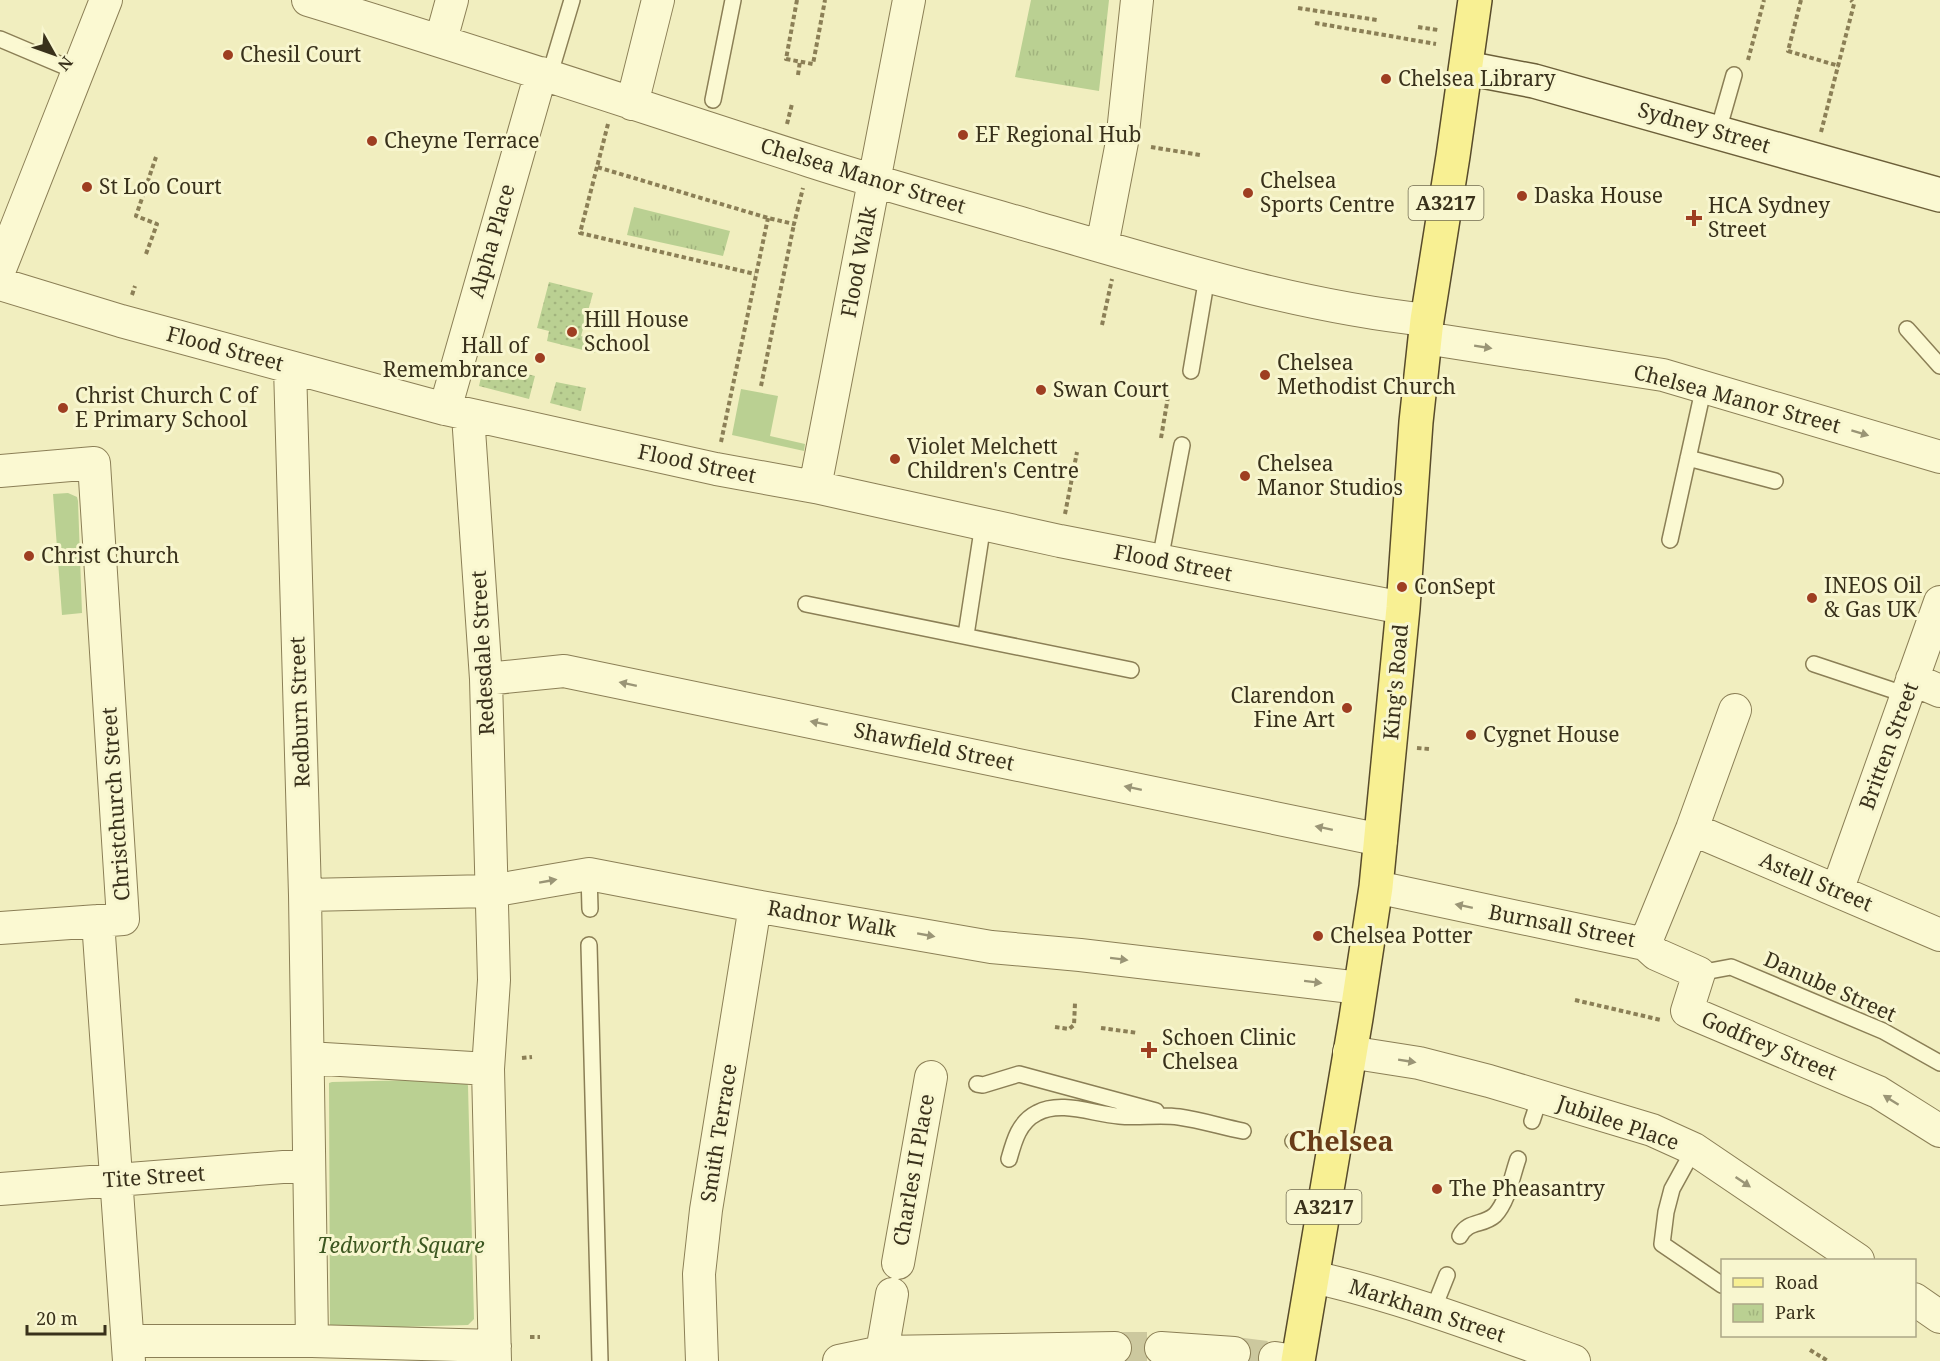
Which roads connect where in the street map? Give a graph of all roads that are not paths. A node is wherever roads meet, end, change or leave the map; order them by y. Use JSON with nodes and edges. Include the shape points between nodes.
{"nodes":[{"id":1,"x":106,"y":0,"type":"edge"},
{"id":2,"x":308,"y":0,"type":"edge"},
{"id":3,"x":452,"y":0,"type":"edge"},
{"id":4,"x":572,"y":0,"type":"edge"},
{"id":5,"x":658,"y":0,"type":"edge"},
{"id":6,"x":733,"y":0,"type":"edge"},
{"id":7,"x":909,"y":0,"type":"edge"},
{"id":8,"x":1137,"y":0,"type":"edge"},
{"id":9,"x":1475,"y":0,"type":"edge"},
{"id":10,"x":0,"y":39,"type":"edge"},
{"id":11,"x":441,"y":40,"type":"junction"},
{"id":12,"x":1466,"y":68,"type":"junction"},
{"id":13,"x":78,"y":72,"type":"junction"},
{"id":14,"x":545,"y":75,"type":"junction"},
{"id":15,"x":1733,"y":81,"type":"road end"},
{"id":16,"x":623,"y":100,"type":"junction"},
{"id":17,"x":713,"y":100,"type":"dead end"},
{"id":18,"x":1718,"y":131,"type":"junction"},
{"id":19,"x":875,"y":181,"type":"junction"},
{"id":20,"x":1940,"y":195,"type":"edge"},
{"id":21,"x":1110,"y":248,"type":"junction"},
{"id":22,"x":0,"y":269,"type":"edge"},
{"id":23,"x":1207,"y":277,"type":"junction"},
{"id":24,"x":0,"y":284,"type":"edge"},
{"id":25,"x":1426,"y":329,"type":"junction"},
{"id":26,"x":1907,"y":329,"type":"dead end"},
{"id":27,"x":1940,"y":366,"type":"edge"},
{"id":28,"x":290,"y":367,"type":"junction"},
{"id":29,"x":1191,"y":371,"type":"dead end"},
{"id":30,"x":1704,"y":386,"type":"junction"},
{"id":31,"x":456,"y":412,"type":"junction"},
{"id":32,"x":1182,"y":445,"type":"road end"},
{"id":33,"x":1940,"y":457,"type":"edge"},
{"id":34,"x":1688,"y":458,"type":"junction"},
{"id":35,"x":0,"y":471,"type":"edge"},
{"id":36,"x":1775,"y":481,"type":"dead end"},
{"id":37,"x":814,"y":487,"type":"junction"},
{"id":38,"x":983,"y":524,"type":"junction"},
{"id":39,"x":1670,"y":540,"type":"dead end"},
{"id":40,"x":1160,"y":560,"type":"junction"},
{"id":41,"x":1940,"y":602,"type":"edge"},
{"id":42,"x":806,"y":604,"type":"dead end"},
{"id":43,"x":1403,"y":608,"type":"junction"},
{"id":44,"x":966,"y":635,"type":"junction"},
{"id":45,"x":1814,"y":664,"type":"dead end"},
{"id":46,"x":1131,"y":670,"type":"dead end"},
{"id":47,"x":486,"y":679,"type":"junction"},
{"id":48,"x":1920,"y":689,"type":"edge"},
{"id":49,"x":1735,"y":710,"type":"dead end"},
{"id":50,"x":1692,"y":829,"type":"junction"},
{"id":51,"x":1381,"y":840,"type":"junction"},
{"id":52,"x":589,"y":874,"type":"junction"},
{"id":53,"x":1376,"y":887,"type":"junction"},
{"id":54,"x":491,"y":891,"type":"junction"},
{"id":55,"x":1837,"y":891,"type":"junction"},
{"id":56,"x":305,"y":895,"type":"junction"},
{"id":57,"x":755,"y":906,"type":"junction"},
{"id":58,"x":590,"y":909,"type":"dead end"},
{"id":59,"x":99,"y":921,"type":"junction"},
{"id":60,"x":0,"y":928,"type":"edge"},
{"id":61,"x":1940,"y":935,"type":"edge"},
{"id":62,"x":1644,"y":944,"type":"junction"},
{"id":63,"x":589,"y":945,"type":"dead end"},
{"id":64,"x":1699,"y":974,"type":"junction"},
{"id":65,"x":1360,"y":988,"type":"junction"},
{"id":66,"x":1349,"y":1052,"type":"junction"},
{"id":67,"x":308,"y":1058,"type":"junction"},
{"id":68,"x":1940,"y":1063,"type":"edge"},
{"id":69,"x":488,"y":1069,"type":"junction"},
{"id":70,"x":937,"y":1078,"type":"dead end"},
{"id":71,"x":977,"y":1084,"type":"dead end"},
{"id":72,"x":1178,"y":1117,"type":"junction"},
{"id":73,"x":1243,"y":1131,"type":"dead end"},
{"id":74,"x":1940,"y":1131,"type":"edge"},
{"id":75,"x":1293,"y":1141,"type":"dead end"},
{"id":76,"x":1334,"y":1148,"type":"junction"},
{"id":77,"x":1694,"y":1149,"type":"junction"},
{"id":78,"x":1009,"y":1159,"type":"dead end"},
{"id":79,"x":1518,"y":1159,"type":"dead end"},
{"id":80,"x":309,"y":1165,"type":"junction"},
{"id":81,"x":117,"y":1179,"type":"junction"},
{"id":82,"x":0,"y":1189,"type":"edge"},
{"id":83,"x":1460,"y":1236,"type":"dead end"},
{"id":84,"x":1857,"y":1259,"type":"edge"},
{"id":85,"x":898,"y":1263,"type":"dead end"},
{"id":86,"x":1447,"y":1275,"type":"dead end"},
{"id":87,"x":1313,"y":1277,"type":"junction"},
{"id":88,"x":1721,"y":1284,"type":"edge"},
{"id":89,"x":892,"y":1294,"type":"dead end"},
{"id":90,"x":1916,"y":1300,"type":"edge"},
{"id":91,"x":1433,"y":1310,"type":"junction"},
{"id":92,"x":1940,"y":1317,"type":"edge"},
{"id":93,"x":312,"y":1341,"type":"junction"},
{"id":94,"x":1115,"y":1348,"type":"tunnel mouth"},
{"id":95,"x":1161,"y":1348,"type":"tunnel mouth"},
{"id":96,"x":128,"y":1351,"type":"edge"},
{"id":97,"x":882,"y":1352,"type":"junction"},
{"id":98,"x":495,"y":1353,"type":"edge"},
{"id":99,"x":1234,"y":1353,"type":"tunnel mouth"},
{"id":100,"x":1289,"y":1360,"type":"edge"},
{"id":101,"x":600,"y":1361,"type":"edge"},
{"id":102,"x":702,"y":1361,"type":"edge"},
{"id":103,"x":839,"y":1361,"type":"edge"},
{"id":104,"x":1574,"y":1361,"type":"edge"}],
"edges":[{"from":1,"to":13,"type":"street"},
{"from":2,"to":11,"type":"street","name":"Chelsea Manor Street"},
{"from":3,"to":11,"type":"street"},
{"from":4,"to":14,"type":"lane"},
{"from":5,"to":16,"type":"street"},
{"from":6,"to":17,"type":"lane"},
{"from":7,"to":19,"type":"street","name":"Flood Walk"},
{"from":8,"to":21,"type":"street"},
{"from":9,"to":12,"type":"main road","name":"King's Road","number":"A3217"},
{"from":10,"to":13,"type":"lane"},
{"from":11,"to":14,"type":"street","name":"Chelsea Manor Street"},
{"from":12,"to":18,"type":"main road","name":"Sydney Street","via":[[1534,81]]},
{"from":12,"to":25,"type":"main road","name":"King's Road","number":"A3217"},
{"from":13,"to":22,"type":"street"},
{"from":14,"to":16,"type":"street","name":"Chelsea Manor Street"},
{"from":14,"to":31,"type":"street","name":"Alpha Place"},
{"from":15,"to":18,"type":"lane"},
{"from":16,"to":19,"type":"street","name":"Chelsea Manor Street"},
{"from":18,"to":20,"type":"main road","name":"Sydney Street"},
{"from":19,"to":21,"type":"street","name":"Chelsea Manor Street"},
{"from":19,"to":37,"type":"street","name":"Flood Walk"},
{"from":21,"to":23,"type":"street","name":"Chelsea Manor Street"},
{"from":23,"to":25,"type":"street","name":"Chelsea Manor Street","via":[[1394,317]]},
{"from":23,"to":29,"type":"lane"},
{"from":24,"to":28,"type":"street","name":"Flood Street"},
{"from":25,"to":30,"type":"street","name":"Chelsea Manor Street","one_way":true},
{"from":25,"to":43,"type":"main road","name":"King's Road","number":"A3217"},
{"from":26,"to":27,"type":"lane"},
{"from":28,"to":31,"type":"street","name":"Flood Street"},
{"from":28,"to":56,"type":"street","name":"Redburn Street"},
{"from":30,"to":33,"type":"street","name":"Chelsea Manor Street","one_way":true},
{"from":30,"to":34,"type":"lane"},
{"from":31,"to":37,"type":"street","name":"Flood Street"},
{"from":31,"to":47,"type":"street","name":"Redesdale Street"},
{"from":32,"to":40,"type":"lane"},
{"from":34,"to":36,"type":"lane"},
{"from":34,"to":39,"type":"lane"},
{"from":35,"to":59,"type":"street","name":"Christchurch Street","via":[[94,463],[123,919]]},
{"from":37,"to":38,"type":"street","name":"Flood Street"},
{"from":38,"to":40,"type":"street","name":"Flood Street"},
{"from":38,"to":44,"type":"lane"},
{"from":40,"to":43,"type":"street","name":"Flood Street"},
{"from":41,"to":48,"type":"street","name":"Britten Street"},
{"from":42,"to":44,"type":"lane"},
{"from":43,"to":51,"type":"main road","name":"King's Road","number":"A3217"},
{"from":44,"to":46,"type":"lane"},
{"from":45,"to":48,"type":"lane"},
{"from":51,"to":47,"type":"street","name":"Shawfield Street","one_way":true,"via":[[564,671]]},
{"from":47,"to":54,"type":"street","name":"Redesdale Street"},
{"from":48,"to":55,"type":"street","name":"Britten Street"},
{"from":49,"to":50,"type":"street","name":"Burnsall Street"},
{"from":50,"to":55,"type":"street","name":"Astell Street"},
{"from":50,"to":62,"type":"street","name":"Burnsall Street"},
{"from":51,"to":53,"type":"main road","name":"King's Road","number":"A3217"},
{"from":54,"to":52,"type":"street","name":"Radnor Walk","one_way":true},
{"from":52,"to":57,"type":"street","name":"Radnor Walk"},
{"from":52,"to":58,"type":"lane"},
{"from":62,"to":53,"type":"street","name":"Burnsall Street","one_way":true},
{"from":53,"to":65,"type":"main road","name":"King's Road","number":"A3217"},
{"from":54,"to":56,"type":"street","name":"Radnor Walk"},
{"from":54,"to":69,"type":"street","name":"Redesdale Street","via":[[494,980]]},
{"from":55,"to":61,"type":"street","name":"Astell Street"},
{"from":56,"to":67,"type":"street","name":"Redburn Street"},
{"from":57,"to":65,"type":"street","name":"Radnor Walk","one_way":true,"via":[[991,946]]},
{"from":57,"to":102,"type":"street","name":"Smith Terrace","via":[[706,1210],[699,1274]]},
{"from":59,"to":60,"type":"street"},
{"from":59,"to":81,"type":"street","name":"Christchurch Street"},
{"from":62,"to":64,"type":"street","via":[[1656,954]]},
{"from":63,"to":101,"type":"lane"},
{"from":64,"to":68,"type":"lane","name":"Danube Street","via":[[1731,967],[1882,1031]]},
{"from":74,"to":64,"type":"street","name":"Godfrey Street","one_way":true,"via":[[1878,1092],[1687,1011]]},
{"from":65,"to":66,"type":"main road","name":"King's Road","number":"A3217"},
{"from":66,"to":76,"type":"main road","name":"King's Road","number":"A3217"},
{"from":66,"to":77,"type":"street","name":"Jubilee Place","one_way":true,"via":[[1419,1063],[1536,1109],[1652,1130]]},
{"from":67,"to":69,"type":"street"},
{"from":67,"to":80,"type":"street"},
{"from":69,"to":98,"type":"street"},
{"from":70,"to":85,"type":"street","name":"Charles II Place"},
{"from":71,"to":72,"type":"lane","via":[[1019,1074]]},
{"from":72,"to":73,"type":"lane"},
{"from":72,"to":78,"type":"lane","via":[[1118,1116],[1050,1108],[1027,1119]]},
{"from":75,"to":76,"type":"lane"},
{"from":76,"to":87,"type":"main road","name":"King's Road","number":"A3217"},
{"from":77,"to":84,"type":"street","name":"Jubilee Place","one_way":true},
{"from":77,"to":88,"type":"lane","via":[[1672,1189],[1662,1244]]},
{"from":79,"to":83,"type":"lane","via":[[1497,1213],[1467,1226]]},
{"from":80,"to":81,"type":"street","name":"Tite Street"},
{"from":80,"to":93,"type":"street"},
{"from":81,"to":82,"type":"street","name":"Tite Street"},
{"from":81,"to":96,"type":"street","name":"Christchurch Street"},
{"from":86,"to":91,"type":"lane"},
{"from":87,"to":91,"type":"street","name":"Markham Street"},
{"from":87,"to":100,"type":"main road","name":"King's Road","number":"A3217"},
{"from":89,"to":97,"type":"street"},
{"from":90,"to":92,"type":"street"},
{"from":91,"to":104,"type":"street","name":"Markham Street"},
{"from":93,"to":96,"type":"street"},
{"from":93,"to":98,"type":"street"},
{"from":94,"to":97,"type":"street"},
{"from":95,"to":99,"type":"street"},
{"from":97,"to":103,"type":"street"}]}
